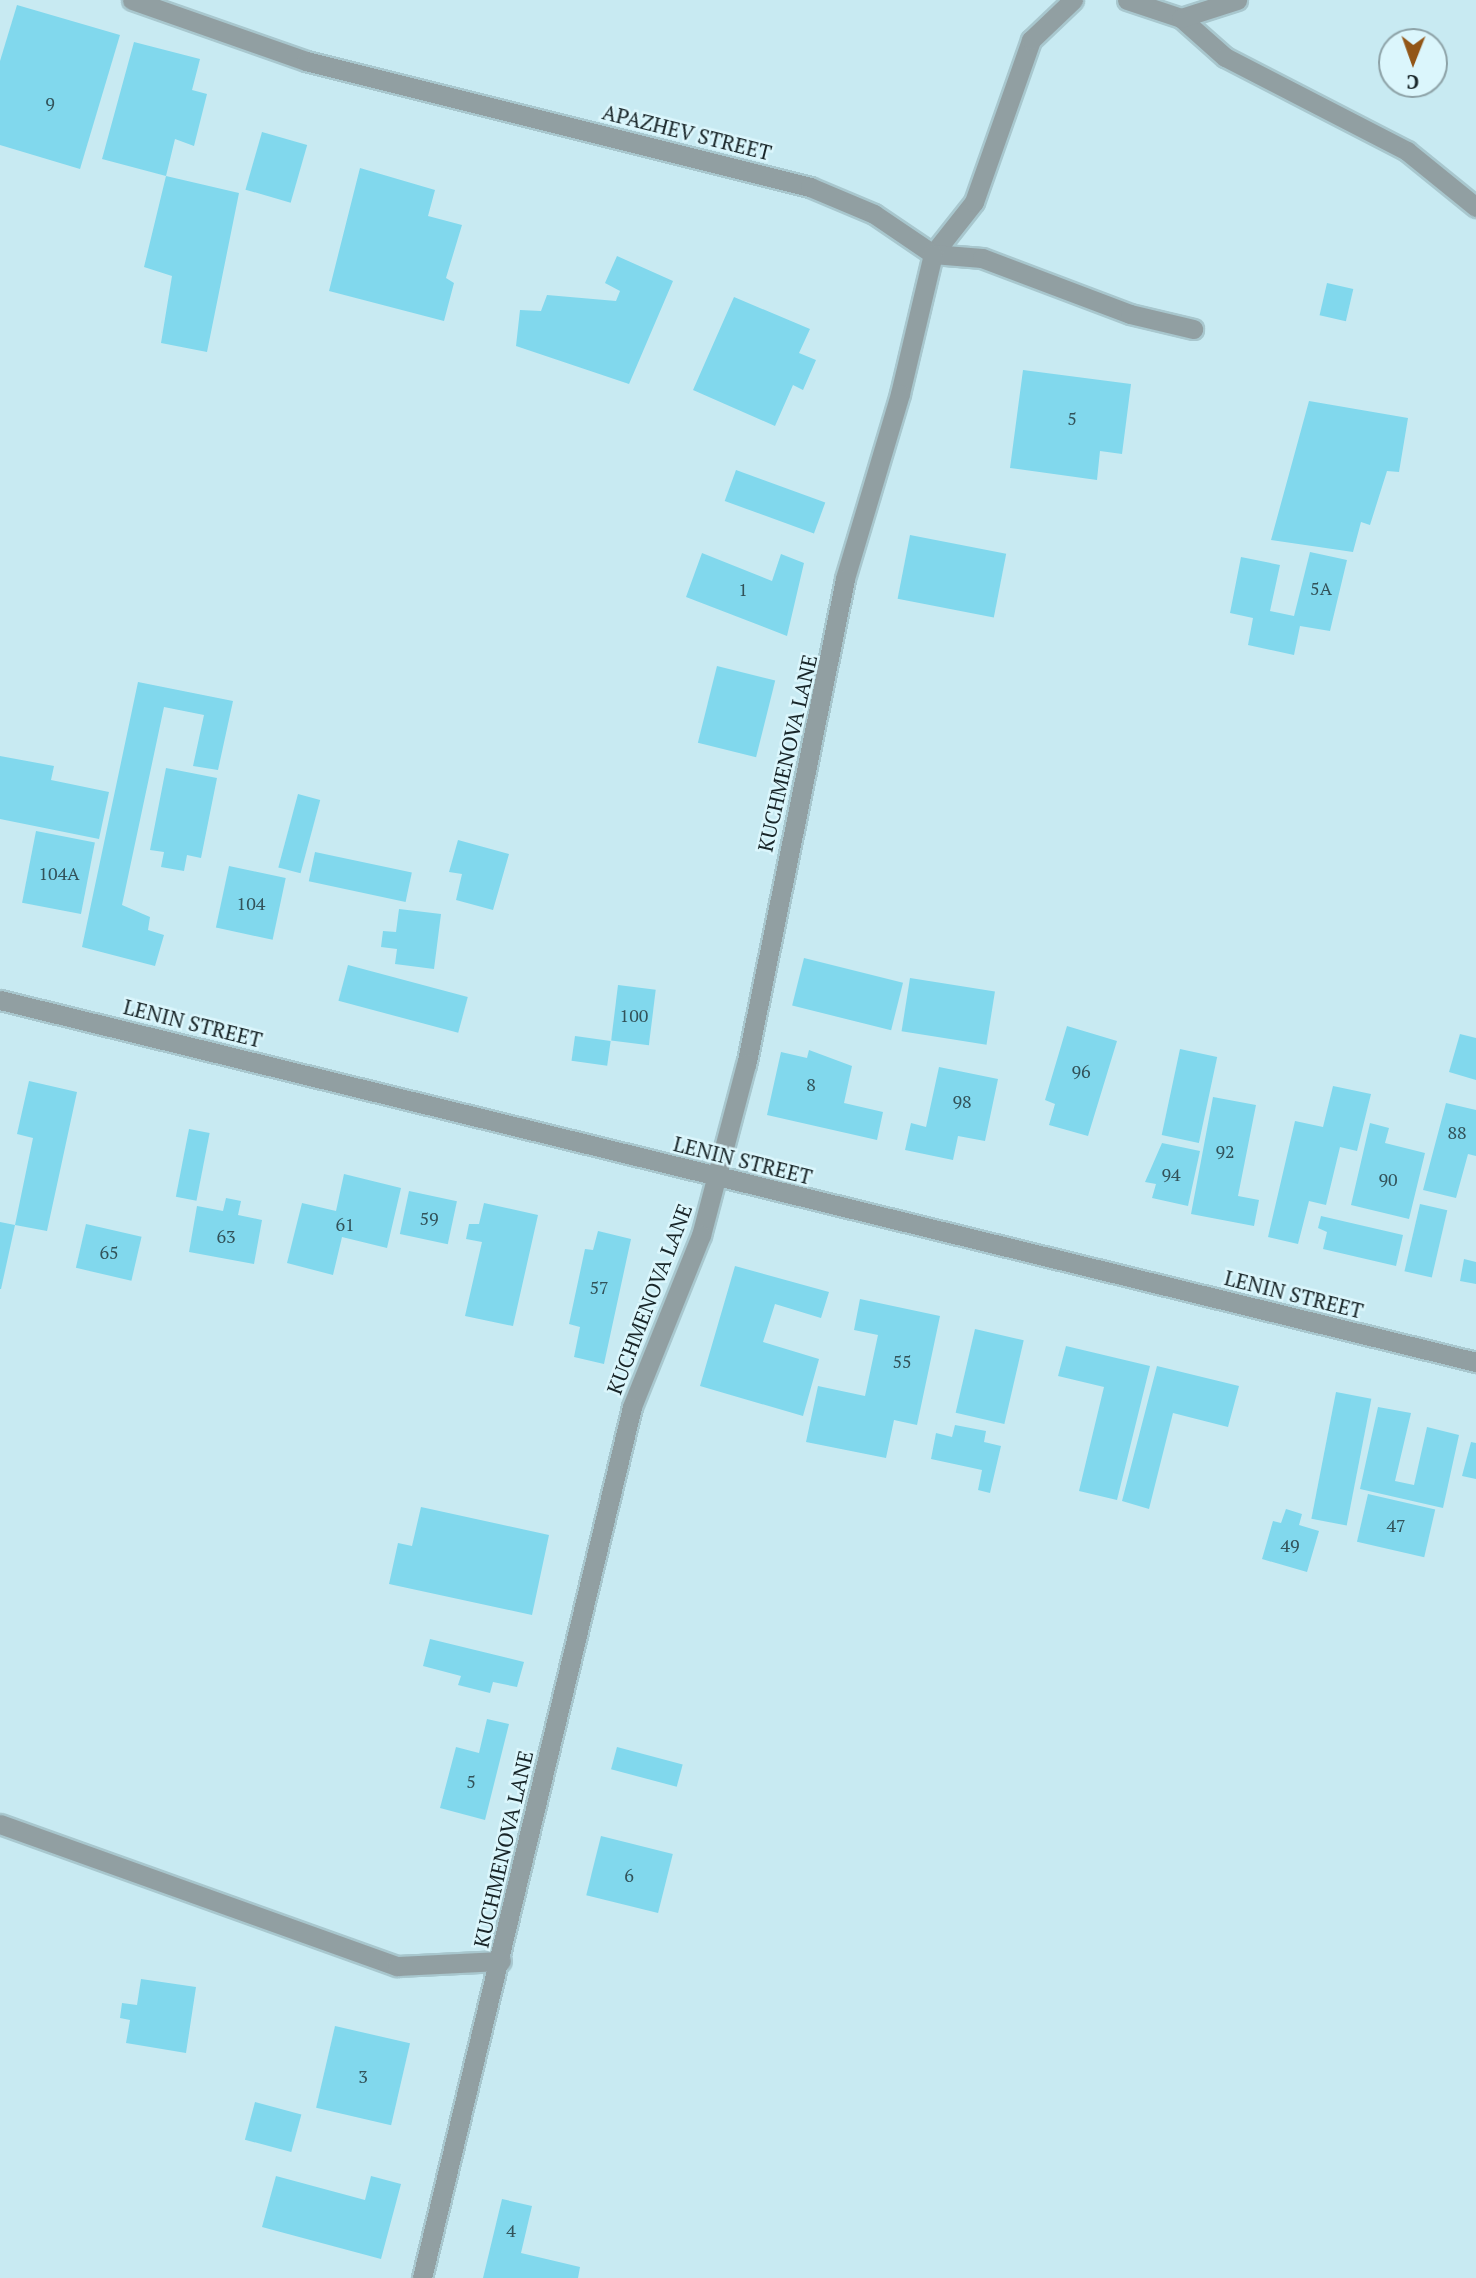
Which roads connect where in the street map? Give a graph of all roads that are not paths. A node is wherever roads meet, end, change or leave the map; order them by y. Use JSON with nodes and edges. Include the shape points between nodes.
{"nodes":[{"id":1,"x":132,"y":0,"type":"edge"},
{"id":2,"x":1073,"y":0,"type":"edge"},
{"id":3,"x":1126,"y":0,"type":"edge"},
{"id":4,"x":1237,"y":0,"type":"edge"},
{"id":5,"x":1181,"y":18,"type":"junction"},
{"id":6,"x":1476,"y":207,"type":"edge"},
{"id":7,"x":933,"y":254,"type":"junction"},
{"id":8,"x":1193,"y":329,"type":"dead end"},
{"id":9,"x":0,"y":1000,"type":"edge"},
{"id":10,"x":716,"y":1177,"type":"junction"},
{"id":11,"x":1476,"y":1362,"type":"edge"},
{"id":12,"x":0,"y":1824,"type":"edge"},
{"id":13,"x":501,"y":1961,"type":"junction"},
{"id":14,"x":422,"y":2278,"type":"edge"}],
"edges":[{"from":1,"to":7,"type":"street","name":"APAZHEV STREET","via":[[306,61],[810,187],[873,214]]},
{"from":2,"to":7,"type":"street","via":[[1031,40],[974,202]]},
{"from":3,"to":5,"type":"street"},
{"from":4,"to":5,"type":"street"},
{"from":5,"to":6,"type":"street","via":[[1225,57],[1407,151]]},
{"from":7,"to":8,"type":"street","via":[[982,258],[1130,314]]},
{"from":7,"to":10,"type":"street","name":"KUCHMENOVA LANE","via":[[900,394],[845,579],[746,1065]]},
{"from":9,"to":10,"type":"street","name":"LENIN STREET"},
{"from":10,"to":11,"type":"street","name":"LENIN STREET"},
{"from":10,"to":13,"type":"street","name":"KUCHMENOVA LANE","via":[[679,1297],[632,1407]]},
{"from":12,"to":13,"type":"street","via":[[397,1966]]},
{"from":13,"to":14,"type":"street","name":"KUCHMENOVA LANE"}]}
